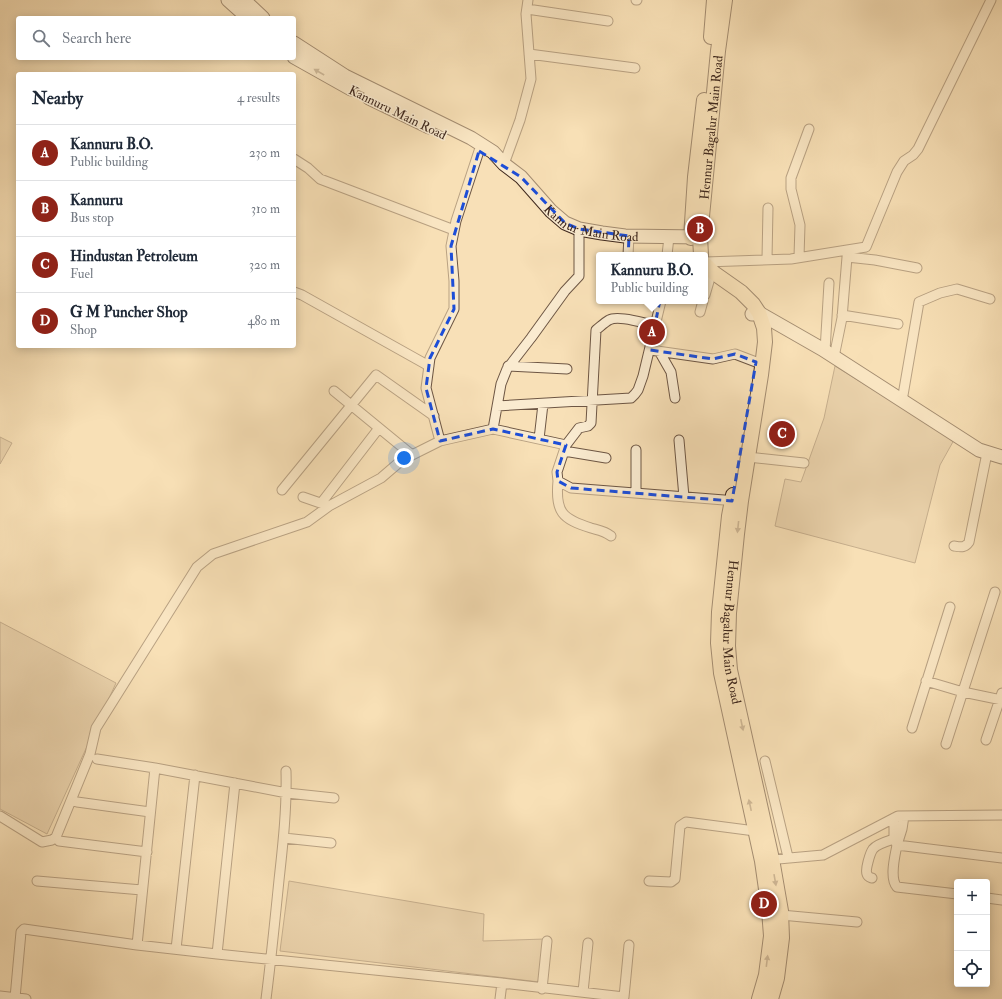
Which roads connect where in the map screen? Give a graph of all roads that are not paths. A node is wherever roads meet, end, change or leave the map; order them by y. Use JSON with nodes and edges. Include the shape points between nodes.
{"nodes":[{"id":1,"x":228,"y":0,"type":"edge"},
{"id":2,"x":244,"y":0,"type":"edge"},
{"id":3,"x":714,"y":0,"type":"edge"},
{"id":4,"x":725,"y":0,"type":"edge"},
{"id":5,"x":991,"y":0,"type":"edge"},
{"id":6,"x":528,"y":4,"type":"edge"},
{"id":7,"x":246,"y":16,"type":"edge"},
{"id":8,"x":261,"y":16,"type":"edge"},
{"id":9,"x":608,"y":21,"type":"dead end"},
{"id":10,"x":296,"y":44,"type":"edge"},
{"id":11,"x":529,"y":54,"type":"junction"},
{"id":12,"x":296,"y":58,"type":"edge"},
{"id":13,"x":635,"y":68,"type":"dead end"},
{"id":14,"x":809,"y":129,"type":"dead end"},
{"id":15,"x":479,"y":151,"type":"junction"},
{"id":16,"x":296,"y":160,"type":"edge"},
{"id":17,"x":504,"y":164,"type":"junction"},
{"id":18,"x":768,"y":208,"type":"dead end"},
{"id":19,"x":579,"y":229,"type":"junction"},
{"id":20,"x":454,"y":230,"type":"junction"},
{"id":21,"x":628,"y":236,"type":"junction"},
{"id":22,"x":669,"y":237,"type":"junction"},
{"id":23,"x":695,"y":237,"type":"junction"},
{"id":24,"x":628,"y":252,"type":"edge"},
{"id":25,"x":667,"y":252,"type":"edge"},
{"id":26,"x":693,"y":252,"type":"edge"},
{"id":27,"x":700,"y":252,"type":"edge"},
{"id":28,"x":799,"y":257,"type":"junction"},
{"id":29,"x":767,"y":259,"type":"junction"},
{"id":30,"x":708,"y":263,"type":"edge"},
{"id":31,"x":708,"y":266,"type":"edge"},
{"id":32,"x":917,"y":268,"type":"dead end"},
{"id":33,"x":708,"y":275,"type":"edge"},
{"id":34,"x":829,"y":283,"type":"dead end"},
{"id":35,"x":296,"y":293,"type":"edge"},
{"id":36,"x":990,"y":299,"type":"dead end"},
{"id":37,"x":660,"y":304,"type":"edge"},
{"id":38,"x":702,"y":304,"type":"edge"},
{"id":39,"x":700,"y":312,"type":"dead end"},
{"id":40,"x":756,"y":313,"type":"junction"},
{"id":41,"x":842,"y":315,"type":"junction"},
{"id":42,"x":898,"y":324,"type":"dead end"},
{"id":43,"x":655,"y":326,"type":"junction"},
{"id":44,"x":654,"y":351,"type":"junction"},
{"id":45,"x":829,"y":354,"type":"junction"},
{"id":46,"x":756,"y":362,"type":"junction"},
{"id":47,"x":429,"y":366,"type":"junction"},
{"id":48,"x":508,"y":366,"type":"junction"},
{"id":49,"x":567,"y":369,"type":"dead end"},
{"id":50,"x":334,"y":391,"type":"dead end"},
{"id":51,"x":675,"y":398,"type":"dead end"},
{"id":52,"x":592,"y":401,"type":"junction"},
{"id":53,"x":902,"y":401,"type":"junction"},
{"id":54,"x":543,"y":404,"type":"junction"},
{"id":55,"x":351,"y":405,"type":"junction"},
{"id":56,"x":497,"y":406,"type":"junction"},
{"id":57,"x":434,"y":416,"type":"junction"},
{"id":58,"x":379,"y":428,"type":"junction"},
{"id":59,"x":493,"y":429,"type":"junction"},
{"id":60,"x":748,"y":433,"type":"junction"},
{"id":61,"x":539,"y":439,"type":"junction"},
{"id":62,"x":679,"y":440,"type":"dead end"},
{"id":63,"x":440,"y":442,"type":"junction"},
{"id":64,"x":565,"y":448,"type":"junction"},
{"id":65,"x":636,"y":450,"type":"dead end"},
{"id":66,"x":987,"y":453,"type":"junction"},
{"id":67,"x":412,"y":455,"type":"junction"},
{"id":68,"x":748,"y":457,"type":"junction"},
{"id":69,"x":1002,"y":457,"type":"edge"},
{"id":70,"x":606,"y":458,"type":"dead end"},
{"id":71,"x":804,"y":464,"type":"dead end"},
{"id":72,"x":558,"y":481,"type":"junction"},
{"id":73,"x":282,"y":490,"type":"dead end"},
{"id":74,"x":636,"y":493,"type":"junction"},
{"id":75,"x":303,"y":496,"type":"dead end"},
{"id":76,"x":684,"y":497,"type":"junction"},
{"id":77,"x":736,"y":501,"type":"junction"},
{"id":78,"x":326,"y":504,"type":"junction"},
{"id":79,"x":611,"y":536,"type":"dead end"},
{"id":80,"x":954,"y":546,"type":"dead end"},
{"id":81,"x":995,"y":592,"type":"dead end"},
{"id":82,"x":950,"y":607,"type":"dead end"},
{"id":83,"x":926,"y":681,"type":"junction"},
{"id":84,"x":963,"y":692,"type":"junction"},
{"id":85,"x":1001,"y":697,"type":"edge"},
{"id":86,"x":912,"y":728,"type":"dead end"},
{"id":87,"x":986,"y":740,"type":"dead end"},
{"id":88,"x":946,"y":744,"type":"dead end"},
{"id":89,"x":97,"y":759,"type":"dead end"},
{"id":90,"x":765,"y":761,"type":"dead end"},
{"id":91,"x":156,"y":768,"type":"junction"},
{"id":92,"x":286,"y":771,"type":"dead end"},
{"id":93,"x":195,"y":775,"type":"junction"},
{"id":94,"x":235,"y":783,"type":"junction"},
{"id":95,"x":287,"y":792,"type":"junction"},
{"id":96,"x":334,"y":798,"type":"dead end"},
{"id":97,"x":77,"y":802,"type":"dead end"},
{"id":98,"x":150,"y":812,"type":"junction"},
{"id":99,"x":1002,"y":815,"type":"edge"},
{"id":100,"x":0,"y":816,"type":"edge"},
{"id":101,"x":904,"y":816,"type":"junction"},
{"id":102,"x":894,"y":818,"type":"junction"},
{"id":103,"x":755,"y":831,"type":"junction"},
{"id":104,"x":284,"y":838,"type":"junction"},
{"id":105,"x":58,"y":841,"type":"dead end"},
{"id":106,"x":895,"y":842,"type":"junction"},
{"id":107,"x":331,"y":843,"type":"dead end"},
{"id":108,"x":147,"y":852,"type":"junction"},
{"id":109,"x":788,"y":857,"type":"junction"},
{"id":110,"x":1002,"y":858,"type":"edge"},
{"id":111,"x":767,"y":860,"type":"junction"},
{"id":112,"x":872,"y":878,"type":"dead end"},
{"id":113,"x":37,"y":881,"type":"dead end"},
{"id":114,"x":649,"y":881,"type":"dead end"},
{"id":115,"x":142,"y":890,"type":"junction"},
{"id":116,"x":954,"y":894,"type":"edge"},
{"id":117,"x":990,"y":898,"type":"edge"},
{"id":118,"x":1002,"y":900,"type":"edge"},
{"id":119,"x":781,"y":915,"type":"junction"},
{"id":120,"x":857,"y":922,"type":"dead end"},
{"id":121,"x":547,"y":941,"type":"dead end"},
{"id":122,"x":588,"y":943,"type":"dead end"},
{"id":123,"x":137,"y":945,"type":"junction"},
{"id":124,"x":629,"y":945,"type":"dead end"},
{"id":125,"x":176,"y":949,"type":"junction"},
{"id":126,"x":217,"y":954,"type":"junction"},
{"id":127,"x":271,"y":960,"type":"junction"},
{"id":128,"x":502,"y":983,"type":"junction"},
{"id":129,"x":542,"y":989,"type":"junction"},
{"id":130,"x":583,"y":992,"type":"junction"},
{"id":131,"x":0,"y":996,"type":"edge"},
{"id":132,"x":15,"y":998,"type":"junction"},
{"id":133,"x":623,"y":998,"type":"edge"},
{"id":134,"x":26,"y":999,"type":"edge"},
{"id":135,"x":266,"y":999,"type":"edge"},
{"id":136,"x":500,"y":999,"type":"edge"},
{"id":137,"x":759,"y":999,"type":"edge"},
{"id":138,"x":771,"y":999,"type":"edge"}],
"edges":[{"from":1,"to":7,"type":"main road"},
{"from":2,"to":8,"type":"main road"},
{"from":3,"to":23,"type":"main road","name":"Hennur Bagalur Main Road","via":[[695,177]]},
{"from":4,"to":23,"type":"main road","name":"Hennur Bagalur Main Road"},
{"from":5,"to":28,"type":"street","via":[[918,149],[904,161],[897,172],[866,247]]},
{"from":6,"to":9,"type":"street"},
{"from":6,"to":11,"type":"street"},
{"from":10,"to":17,"type":"main road","via":[[345,76],[471,138],[493,152]]},
{"from":11,"to":13,"type":"street"},
{"from":11,"to":17,"type":"street","via":[[531,79]]},
{"from":15,"to":12,"type":"main road","name":"Kannuru Main Road","one_way":true,"via":[[344,86]]},
{"from":14,"to":28,"type":"street","via":[[791,178],[791,189],[800,225]]},
{"from":15,"to":17,"type":"main road","name":"Kannuru Main Road"},
{"from":15,"to":20,"type":"street"},
{"from":16,"to":20,"type":"street","via":[[320,179]]},
{"from":17,"to":19,"type":"main road","name":"Kannur Main Road","via":[[521,177],[560,219]]},
{"from":18,"to":29,"type":"street"},
{"from":19,"to":21,"type":"main road","name":"Kannur Main Road"},
{"from":19,"to":48,"type":"street","via":[[580,276],[565,291]]},
{"from":20,"to":47,"type":"street","via":[[450,246],[454,309],[430,358]]},
{"from":21,"to":22,"type":"main road","name":"Kannur Main Road"},
{"from":21,"to":24,"type":"street"},
{"from":22,"to":23,"type":"main road","name":"Kannur Main Road"},
{"from":22,"to":25,"type":"street"},
{"from":23,"to":26,"type":"main road","name":"Hennur Bagalur Main Road"},
{"from":23,"to":27,"type":"main road","name":"Hennur Bagalur Main Road"},
{"from":28,"to":29,"type":"street"},
{"from":29,"to":30,"type":"street"},
{"from":31,"to":40,"type":"main road","name":"Hennur Bagalur Main Road","via":[[741,292],[753,304]]},
{"from":32,"to":41,"type":"street","via":[[847,257]]},
{"from":33,"to":40,"type":"main road","name":"Hennur Bagalur Main Road"},
{"from":34,"to":45,"type":"street"},
{"from":35,"to":47,"type":"street"},
{"from":36,"to":53,"type":"street","via":[[957,289],[919,302]]},
{"from":37,"to":43,"type":"street"},
{"from":38,"to":39,"type":"street"},
{"from":40,"to":45,"type":"main road"},
{"from":40,"to":46,"type":"main road","name":"Hennur Bagalur Main Road","via":[[759,340]]},
{"from":40,"to":60,"type":"main road","name":"Hennur Bagalur Main Road","via":[[764,328],[765,342]]},
{"from":41,"to":42,"type":"street"},
{"from":41,"to":45,"type":"street"},
{"from":43,"to":44,"type":"street"},
{"from":43,"to":52,"type":"street","via":[[614,318],[596,330]]},
{"from":44,"to":46,"type":"street","via":[[714,359],[734,354]]},
{"from":44,"to":51,"type":"street","via":[[671,372]]},
{"from":44,"to":52,"type":"street","via":[[631,398]]},
{"from":45,"to":53,"type":"main road"},
{"from":46,"to":60,"type":"main road","name":"Hennur Bagalur Main Road"},
{"from":47,"to":57,"type":"street","via":[[426,388]]},
{"from":48,"to":49,"type":"street"},
{"from":48,"to":56,"type":"street"},
{"from":50,"to":55,"type":"street"},
{"from":52,"to":54,"type":"street"},
{"from":52,"to":64,"type":"street","via":[[591,423],[579,428]]},
{"from":53,"to":66,"type":"main road"},
{"from":54,"to":56,"type":"street"},
{"from":54,"to":61,"type":"street"},
{"from":55,"to":57,"type":"street","via":[[376,375]]},
{"from":55,"to":58,"type":"street"},
{"from":55,"to":73,"type":"street"},
{"from":56,"to":59,"type":"street"},
{"from":57,"to":63,"type":"street"},
{"from":58,"to":67,"type":"street"},
{"from":58,"to":78,"type":"street"},
{"from":59,"to":61,"type":"street"},
{"from":59,"to":63,"type":"street"},
{"from":60,"to":68,"type":"main road","name":"Hennur Bagalur Main Road"},
{"from":60,"to":77,"type":"main road","name":"Hennur Bagalur Main Road"},
{"from":61,"to":64,"type":"street"},
{"from":62,"to":76,"type":"street"},
{"from":63,"to":67,"type":"street"},
{"from":64,"to":70,"type":"street"},
{"from":64,"to":72,"type":"street","via":[[557,472]]},
{"from":65,"to":74,"type":"street"},
{"from":66,"to":69,"type":"main road"},
{"from":66,"to":80,"type":"street","via":[[969,542],[962,548]]},
{"from":67,"to":78,"type":"street","via":[[381,478]]},
{"from":68,"to":71,"type":"street"},
{"from":68,"to":77,"type":"main road","name":"Hennur Bagalur Main Road"},
{"from":72,"to":74,"type":"street","via":[[571,488]]},
{"from":72,"to":79,"type":"street","via":[[556,496],[566,518],[607,532]]},
{"from":74,"to":76,"type":"street"},
{"from":75,"to":78,"type":"street"},
{"from":76,"to":77,"type":"street"},
{"from":103,"to":77,"type":"main road","name":"Hennur Bagalur Main Road","one_way":true,"via":[[723,680],[718,642],[718,612],[729,516]]},
{"from":77,"to":111,"type":"main road","name":"Hennur Bagalur Main Road","one_way":true,"via":[[729,613],[730,670]]},
{"from":78,"to":100,"type":"street","via":[[307,522],[213,554],[197,567],[96,728],[90,754],[56,837],[42,842]]},
{"from":81,"to":84,"type":"street"},
{"from":82,"to":83,"type":"street"},
{"from":83,"to":84,"type":"street"},
{"from":83,"to":86,"type":"street"},
{"from":84,"to":85,"type":"street"},
{"from":84,"to":88,"type":"street"},
{"from":85,"to":87,"type":"street"},
{"from":89,"to":91,"type":"street"},
{"from":90,"to":109,"type":"street"},
{"from":91,"to":93,"type":"street"},
{"from":91,"to":98,"type":"street"},
{"from":92,"to":95,"type":"street"},
{"from":93,"to":94,"type":"street"},
{"from":93,"to":125,"type":"street"},
{"from":94,"to":95,"type":"street"},
{"from":94,"to":126,"type":"street"},
{"from":95,"to":96,"type":"street"},
{"from":95,"to":104,"type":"street"},
{"from":97,"to":98,"type":"street"},
{"from":98,"to":108,"type":"street"},
{"from":99,"to":101,"type":"street"},
{"from":101,"to":102,"type":"street"},
{"from":101,"to":106,"type":"street","via":[[902,829]]},
{"from":102,"to":106,"type":"street"},
{"from":102,"to":109,"type":"street","via":[[822,855]]},
{"from":103,"to":111,"type":"main road","name":"Hennur Bagalur Main Road"},
{"from":103,"to":114,"type":"street","via":[[686,822],[680,826],[675,879],[671,882]]},
{"from":104,"to":107,"type":"street"},
{"from":104,"to":127,"type":"street"},
{"from":105,"to":108,"type":"street"},
{"from":106,"to":110,"type":"street"},
{"from":106,"to":112,"type":"street","via":[[873,849],[866,872]]},
{"from":106,"to":116,"type":"street","via":[[893,878],[897,887]]},
{"from":108,"to":115,"type":"street"},
{"from":109,"to":111,"type":"street"},
{"from":111,"to":119,"type":"main road","name":"Hennur Bagalur Main Road","one_way":true},
{"from":137,"to":111,"type":"main road","name":"Hennur Bagalur Main Road","one_way":true,"via":[[766,975],[770,936]]},
{"from":113,"to":115,"type":"street"},
{"from":115,"to":123,"type":"street"},
{"from":117,"to":118,"type":"street"},
{"from":119,"to":120,"type":"street"},
{"from":119,"to":138,"type":"main road","name":"Hennur Bagalur Main Road","via":[[782,938],[777,978]]},
{"from":121,"to":129,"type":"street"},
{"from":122,"to":130,"type":"street"},
{"from":123,"to":125,"type":"street"},
{"from":123,"to":132,"type":"street","via":[[24,929],[21,932]]},
{"from":124,"to":133,"type":"street"},
{"from":125,"to":126,"type":"street"},
{"from":126,"to":127,"type":"street"},
{"from":127,"to":128,"type":"street"},
{"from":127,"to":135,"type":"street"},
{"from":128,"to":129,"type":"street"},
{"from":128,"to":136,"type":"street"},
{"from":129,"to":130,"type":"street"},
{"from":130,"to":133,"type":"street"},
{"from":131,"to":132,"type":"street"},
{"from":132,"to":134,"type":"street"}]}
